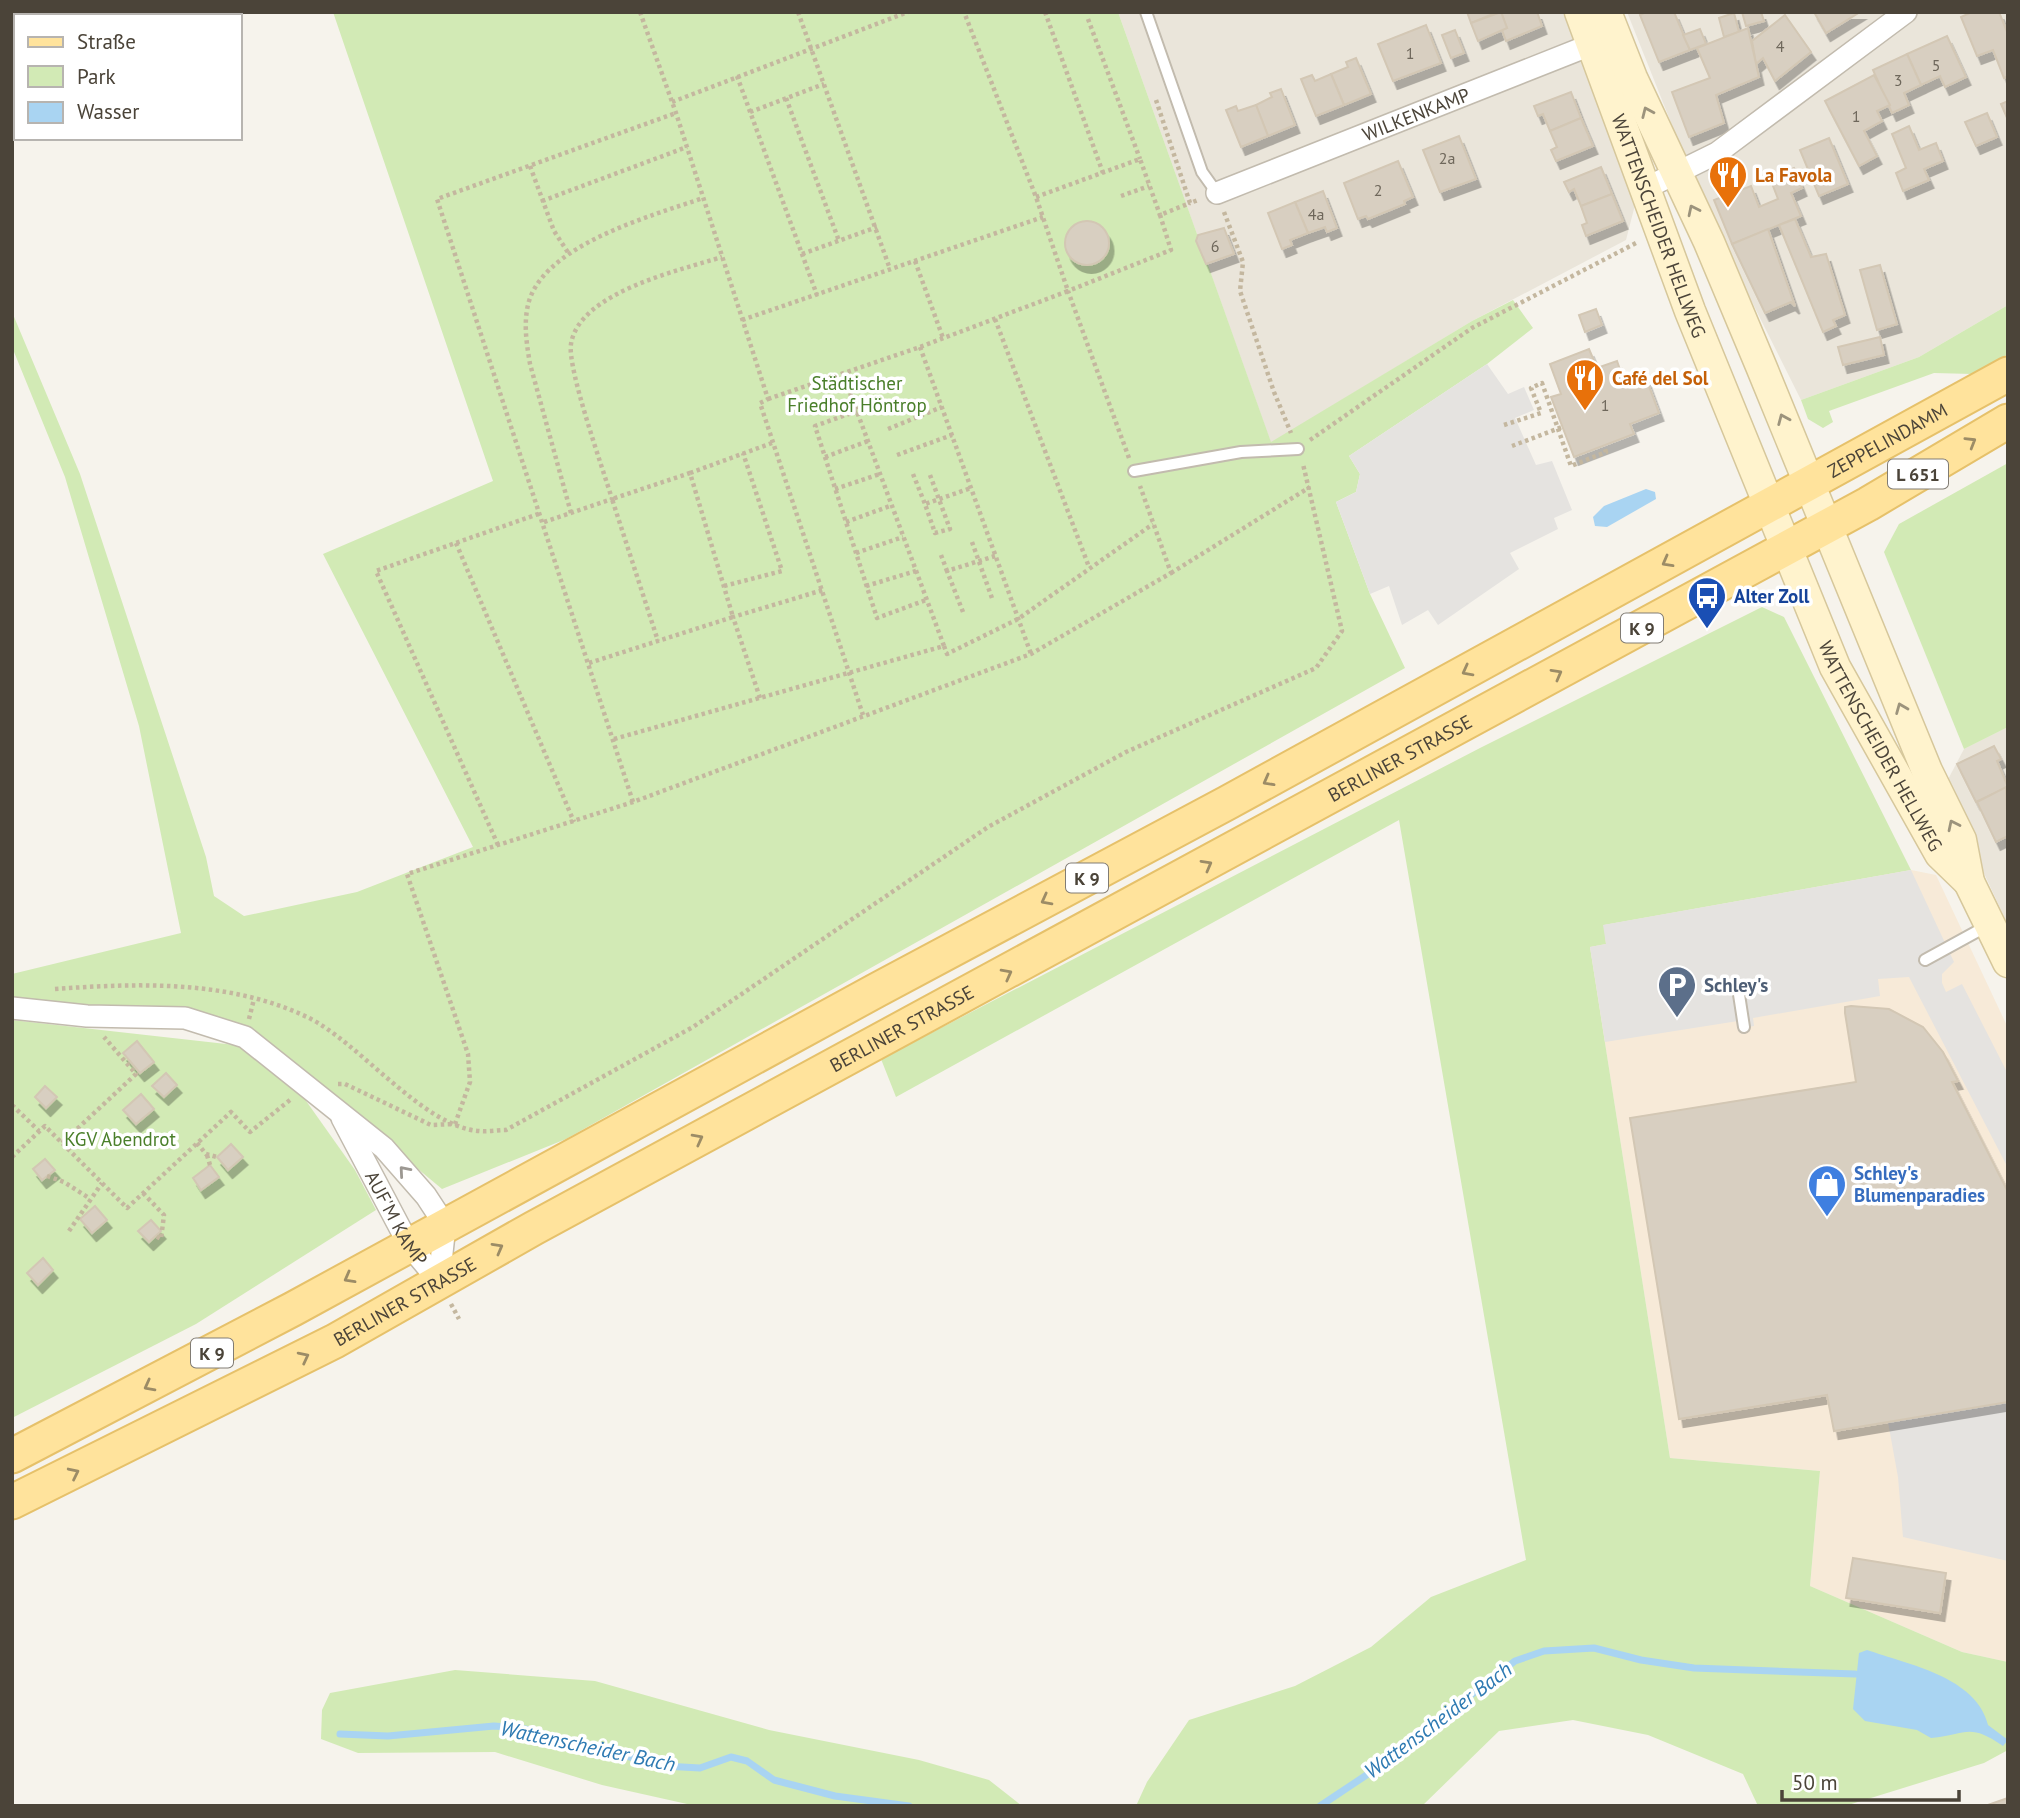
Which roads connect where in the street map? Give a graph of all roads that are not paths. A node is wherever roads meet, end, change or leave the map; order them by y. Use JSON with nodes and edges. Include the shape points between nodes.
{"nodes":[{"id":1,"x":1146,"y":12,"type":"edge"},
{"id":2,"x":1580,"y":12,"type":"edge"},
{"id":3,"x":1906,"y":12,"type":"edge"},
{"id":4,"x":1604,"y":30,"type":"edge"},
{"id":5,"x":1675,"y":174,"type":"junction"},
{"id":6,"x":1646,"y":188,"type":"junction"},
{"id":7,"x":1217,"y":193,"type":"joint"},
{"id":8,"x":2008,"y":374,"type":"edge"},
{"id":9,"x":2008,"y":421,"type":"edge"},
{"id":10,"x":1298,"y":449,"type":"road end"},
{"id":11,"x":1134,"y":471,"type":"road end"},
{"id":12,"x":1810,"y":482,"type":"junction"},
{"id":13,"x":1769,"y":506,"type":"junction"},
{"id":14,"x":1828,"y":526,"type":"junction"},
{"id":15,"x":1786,"y":548,"type":"junction"},
{"id":16,"x":1969,"y":882,"type":"junction"},
{"id":17,"x":1990,"y":925,"type":"junction"},
{"id":18,"x":1925,"y":960,"type":"dead end"},
{"id":19,"x":2008,"y":962,"type":"edge"},
{"id":20,"x":1738,"y":989,"type":"dead end"},
{"id":21,"x":12,"y":1008,"type":"edge"},
{"id":22,"x":1744,"y":1027,"type":"dead end"},
{"id":23,"x":338,"y":1110,"type":"junction"},
{"id":24,"x":445,"y":1225,"type":"junction"},
{"id":25,"x":409,"y":1245,"type":"junction"},
{"id":26,"x":439,"y":1280,"type":"junction"},
{"id":27,"x":12,"y":1456,"type":"edge"},
{"id":28,"x":12,"y":1502,"type":"edge"}],
"edges":[{"from":1,"to":7,"type":"lane","via":[[1202,172]]},
{"from":2,"to":4,"type":"main road","name":"WATTENSCHEIDER HELLWEG"},
{"from":3,"to":5,"type":"street","via":[[1717,153]]},
{"from":5,"to":4,"type":"main road","name":"WATTENSCHEIDER HELLWEG","one_way":true},
{"from":4,"to":6,"type":"main road","name":"WATTENSCHEIDER HELLWEG"},
{"from":4,"to":7,"type":"street","name":"WILKENKAMP"},
{"from":5,"to":6,"type":"street"},
{"from":12,"to":5,"type":"main road","name":"WATTENSCHEIDER HELLWEG","one_way":true,"via":[[1709,242]]},
{"from":6,"to":13,"type":"main road","name":"WATTENSCHEIDER HELLWEG"},
{"from":8,"to":12,"type":"main road","name":"ZEPPELINDAMM","number":"L 651"},
{"from":14,"to":9,"type":"main road","number":"L 651","one_way":true},
{"from":10,"to":11,"type":"lane","via":[[1241,452]]},
{"from":12,"to":13,"type":"main road","name":"ZEPPELINDAMM","number":"L 651"},
{"from":12,"to":14,"type":"main road","name":"WATTENSCHEIDER HELLWEG"},
{"from":13,"to":15,"type":"main road","name":"WATTENSCHEIDER HELLWEG"},
{"from":13,"to":24,"type":"main road","number":"K 9","one_way":true},
{"from":14,"to":15,"type":"main road","number":"L 651"},
{"from":16,"to":14,"type":"main road","name":"WATTENSCHEIDER HELLWEG","one_way":true,"via":[[1961,840],[1927,771]]},
{"from":15,"to":16,"type":"main road","name":"WATTENSCHEIDER HELLWEG","via":[[1858,714],[1940,854]]},
{"from":26,"to":15,"type":"main road","name":"BERLINER STRASSE","number":"K 9","one_way":true},
{"from":16,"to":17,"type":"main road","name":"WATTENSCHEIDER HELLWEG"},
{"from":17,"to":18,"type":"lane"},
{"from":17,"to":19,"type":"main road","name":"WATTENSCHEIDER HELLWEG"},
{"from":20,"to":22,"type":"lane"},
{"from":21,"to":23,"type":"street","name":"AUF'M KAMP","via":[[87,1017],[185,1018],[246,1037]]},
{"from":24,"to":23,"type":"street","name":"AUF'M KAMP","one_way":true,"via":[[384,1148]]},
{"from":23,"to":25,"type":"street","name":"AUF'M KAMP"},
{"from":24,"to":25,"type":"main road","number":"K 9"},
{"from":24,"to":26,"type":"street","name":"AUF'M KAMP"},
{"from":25,"to":26,"type":"street","name":"AUF'M KAMP"},
{"from":25,"to":27,"type":"main road","number":"K 9","one_way":true},
{"from":28,"to":26,"type":"main road","name":"BERLINER STRASSE","number":"K 9","one_way":true,"via":[[335,1341]]}]}
